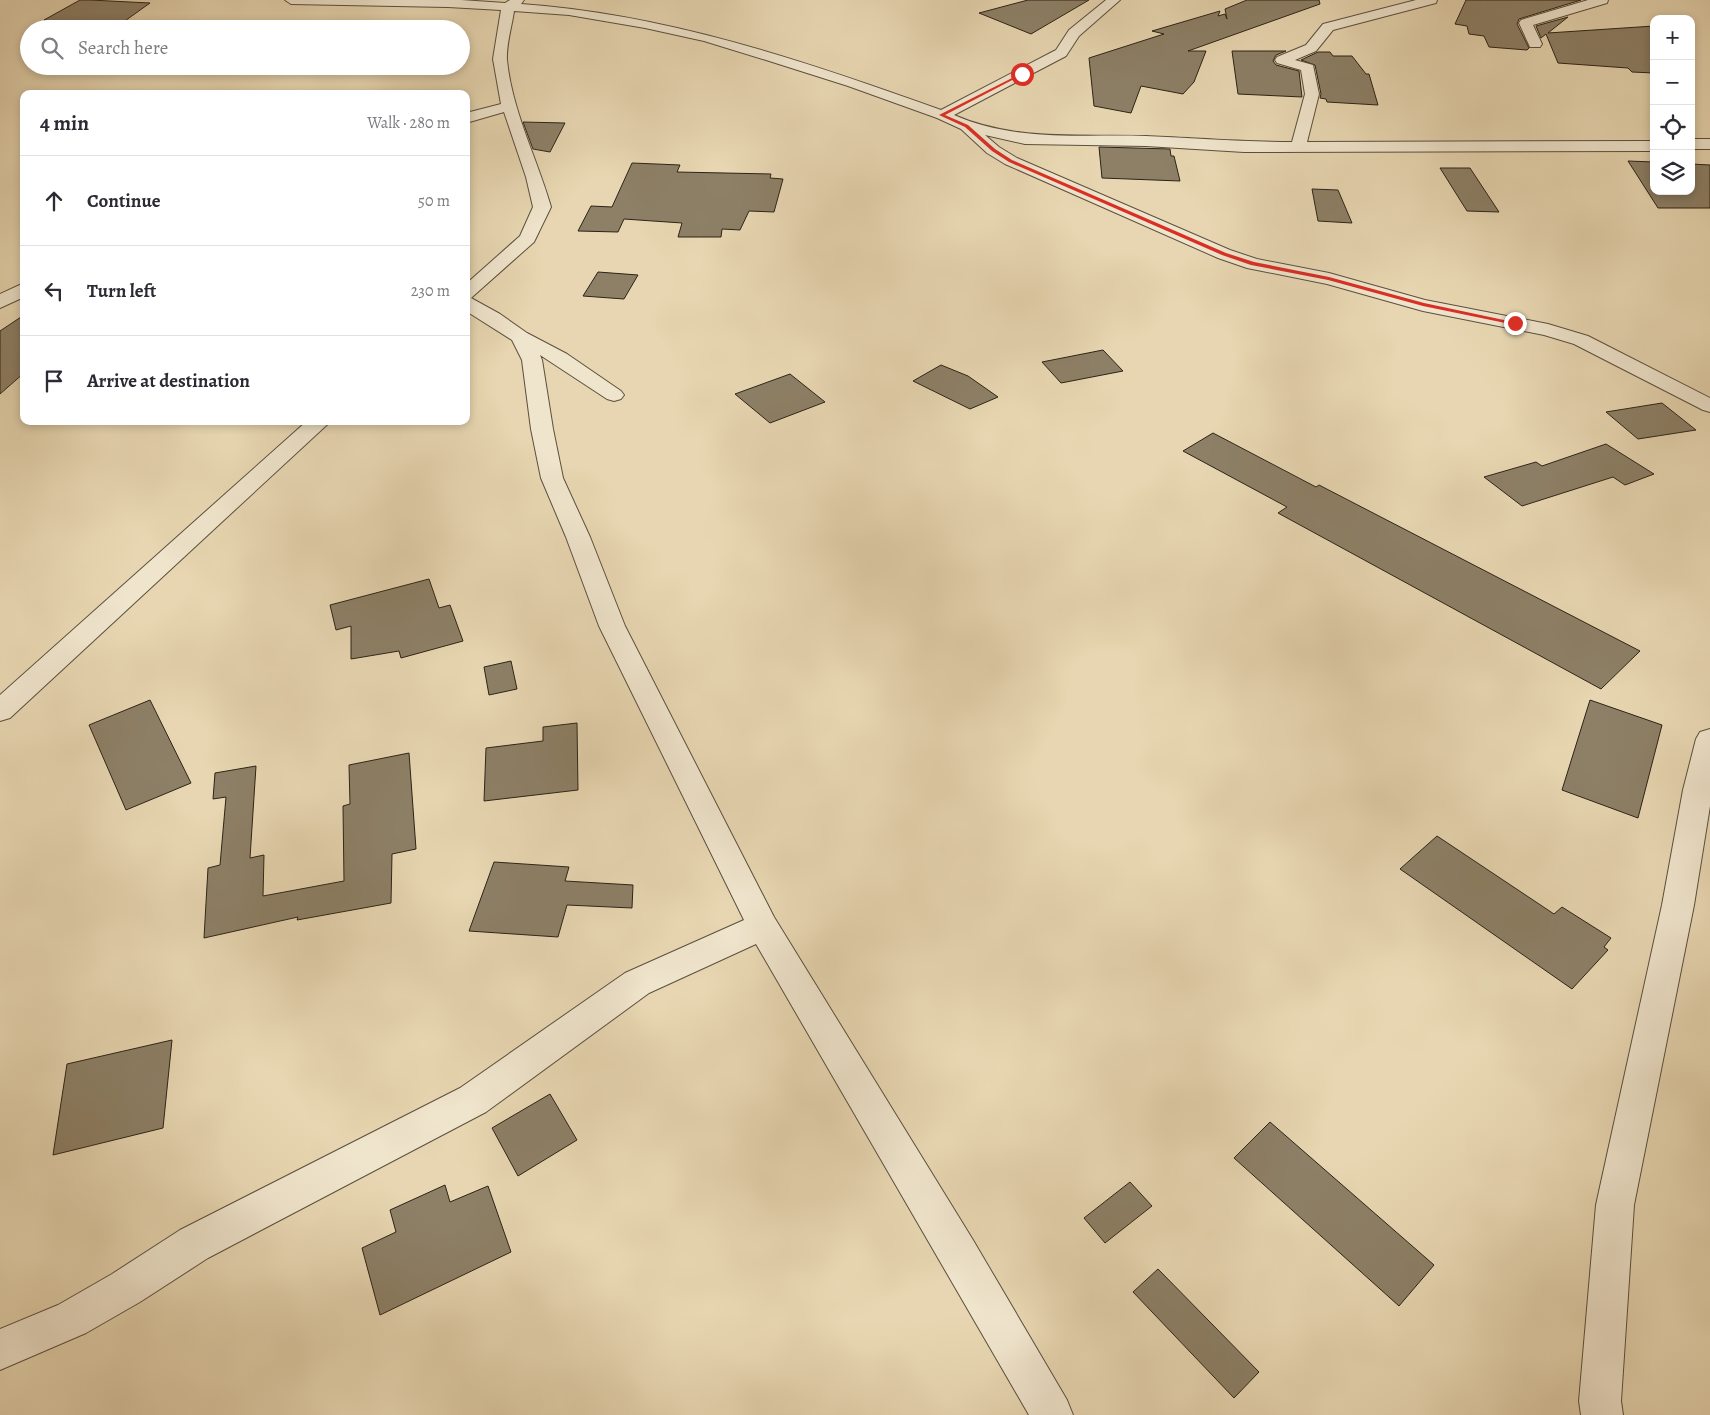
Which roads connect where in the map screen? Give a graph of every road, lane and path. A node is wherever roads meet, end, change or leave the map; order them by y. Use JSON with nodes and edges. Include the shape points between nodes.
{"nodes":[{"id":1,"x":291,"y":0,"type":"edge"},
{"id":2,"x":1114,"y":0,"type":"edge"},
{"id":3,"x":1432,"y":0,"type":"edge"},
{"id":4,"x":1602,"y":0,"type":"edge"},
{"id":5,"x":513,"y":4,"type":"edge"},
{"id":6,"x":1535,"y":44,"type":"dead end"},
{"id":7,"x":509,"y":106,"type":"junction"},
{"id":8,"x":942,"y":115,"type":"junction"},
{"id":9,"x":470,"y":117,"type":"edge"},
{"id":10,"x":967,"y":126,"type":"junction"},
{"id":11,"x":1695,"y":144,"type":"edge"},
{"id":12,"x":1710,"y":144,"type":"edge"},
{"id":13,"x":1650,"y":146,"type":"edge"},
{"id":14,"x":1298,"y":148,"type":"junction"},
{"id":15,"x":20,"y":290,"type":"edge"},
{"id":16,"x":470,"y":290,"type":"edge"},
{"id":17,"x":0,"y":302,"type":"edge"},
{"id":18,"x":470,"y":305,"type":"edge"},
{"id":19,"x":520,"y":337,"type":"junction"},
{"id":20,"x":614,"y":395,"type":"dead end"},
{"id":21,"x":1710,"y":406,"type":"edge"},
{"id":22,"x":316,"y":425,"type":"edge"},
{"id":23,"x":0,"y":711,"type":"edge"},
{"id":24,"x":1710,"y":739,"type":"edge"},
{"id":25,"x":763,"y":926,"type":"junction"},
{"id":26,"x":0,"y":1350,"type":"edge"},
{"id":27,"x":1052,"y":1415,"type":"edge"},
{"id":28,"x":1602,"y":1415,"type":"edge"}],
"edges":[{"from":1,"to":5,"type":"street"},
{"from":2,"to":8,"type":"street","via":[[1074,32],[1061,53]]},
{"from":3,"to":14,"type":"street","via":[[1328,27],[1311,48],[1282,60],[1308,68],[1312,94]]},
{"from":4,"to":6,"type":"street","via":[[1526,23]]},
{"from":5,"to":7,"type":"street","via":[[500,59]]},
{"from":5,"to":8,"type":"street","via":[[569,11],[706,38],[853,83]]},
{"from":7,"to":9,"type":"street"},
{"from":7,"to":16,"type":"street","via":[[542,207],[528,238]]},
{"from":8,"to":10,"type":"street"},
{"from":10,"to":14,"type":"street","via":[[1025,138]]},
{"from":10,"to":21,"type":"street","via":[[993,150],[1011,161],[1224,254],[1253,264],[1329,279],[1581,340]]},
{"from":11,"to":12,"type":"street"},
{"from":13,"to":14,"type":"street"},
{"from":15,"to":17,"type":"street"},
{"from":18,"to":19,"type":"street"},
{"from":19,"to":20,"type":"street","via":[[560,358]]},
{"from":19,"to":25,"type":"street","via":[[532,360],[552,478],[612,626]]},
{"from":22,"to":23,"type":"street"},
{"from":24,"to":28,"type":"street","via":[[1615,1205],[1600,1401]]},
{"from":25,"to":26,"type":"street","via":[[637,983],[473,1100],[194,1244],[72,1319]]},
{"from":25,"to":27,"type":"street"}]}
